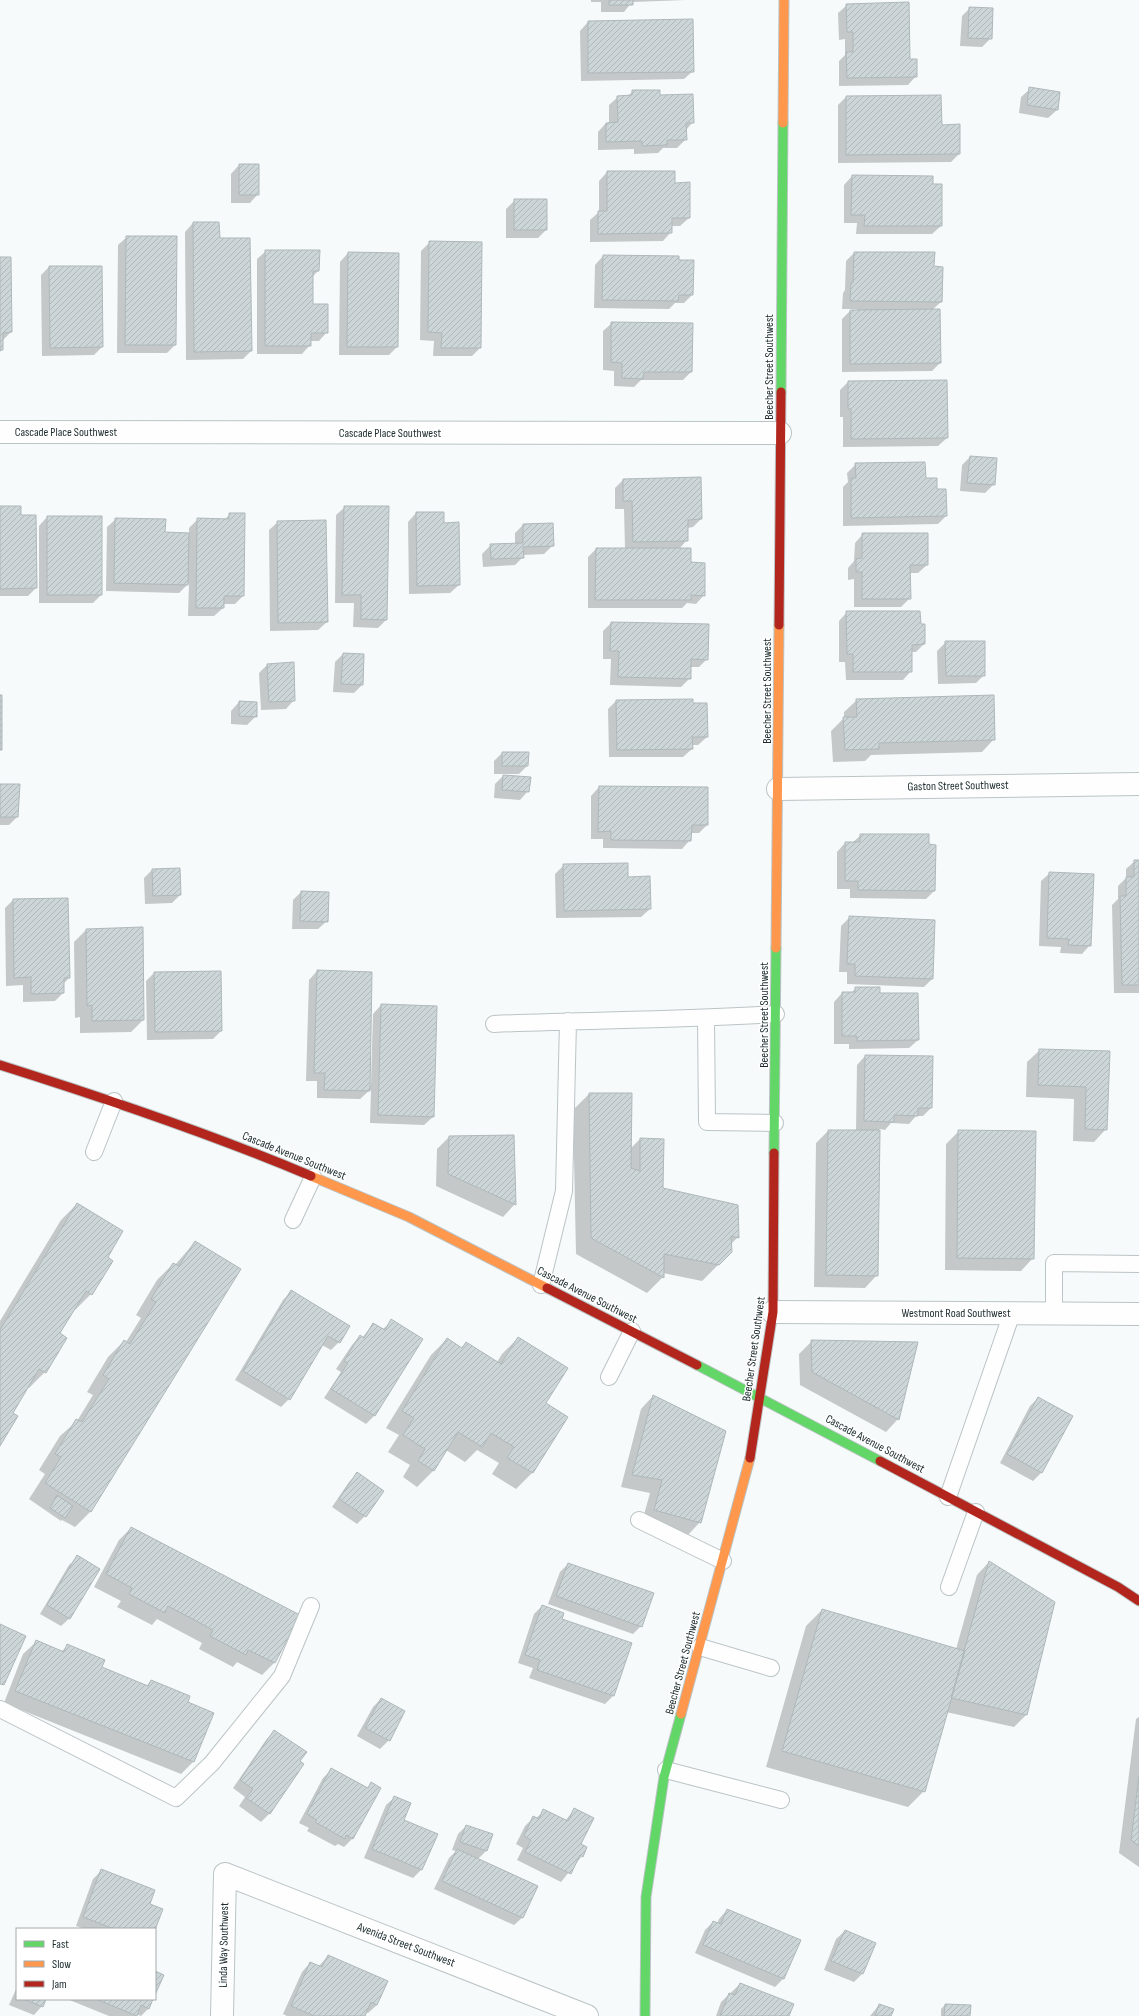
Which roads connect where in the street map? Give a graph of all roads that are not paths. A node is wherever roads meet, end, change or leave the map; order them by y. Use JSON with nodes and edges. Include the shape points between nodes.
{"nodes":[{"id":1,"x":784,"y":0,"type":"edge"},
{"id":2,"x":0,"y":432,"type":"edge"},
{"id":3,"x":780,"y":433,"type":"junction"},
{"id":4,"x":1139,"y":784,"type":"edge"},
{"id":5,"x":778,"y":789,"type":"junction"},
{"id":6,"x":776,"y":1014,"type":"junction"},
{"id":7,"x":706,"y":1018,"type":"junction"},
{"id":8,"x":568,"y":1021,"type":"junction"},
{"id":9,"x":494,"y":1024,"type":"dead end"},
{"id":10,"x":0,"y":1065,"type":"edge"},
{"id":11,"x":114,"y":1101,"type":"junction"},
{"id":12,"x":775,"y":1123,"type":"junction"},
{"id":13,"x":94,"y":1152,"type":"dead end"},
{"id":14,"x":313,"y":1177,"type":"junction"},
{"id":15,"x":292,"y":1220,"type":"dead end"},
{"id":16,"x":1139,"y":1264,"type":"edge"},
{"id":17,"x":541,"y":1285,"type":"junction"},
{"id":18,"x":774,"y":1312,"type":"junction"},
{"id":19,"x":1012,"y":1313,"type":"junction"},
{"id":20,"x":1054,"y":1313,"type":"junction"},
{"id":21,"x":1139,"y":1314,"type":"edge"},
{"id":22,"x":632,"y":1331,"type":"junction"},
{"id":23,"x":609,"y":1377,"type":"dead end"},
{"id":24,"x":759,"y":1396,"type":"junction"},
{"id":25,"x":948,"y":1497,"type":"junction"},
{"id":26,"x":976,"y":1512,"type":"junction"},
{"id":27,"x":639,"y":1520,"type":"dead end"},
{"id":28,"x":723,"y":1561,"type":"junction"},
{"id":29,"x":949,"y":1587,"type":"dead end"},
{"id":30,"x":1139,"y":1601,"type":"edge"},
{"id":31,"x":311,"y":1606,"type":"dead end"},
{"id":32,"x":700,"y":1647,"type":"junction"},
{"id":33,"x":771,"y":1668,"type":"dead end"},
{"id":34,"x":0,"y":1709,"type":"edge"},
{"id":35,"x":666,"y":1770,"type":"junction"},
{"id":36,"x":781,"y":1800,"type":"dead end"},
{"id":37,"x":225,"y":1874,"type":"joint"},
{"id":38,"x":222,"y":2016,"type":"edge"},
{"id":39,"x":587,"y":2016,"type":"edge"},
{"id":40,"x":645,"y":2016,"type":"edge"}],
"edges":[{"from":1,"to":3,"type":"street","name":"Beecher Street Southwest"},
{"from":2,"to":3,"type":"street","name":"Cascade Place Southwest"},
{"from":3,"to":5,"type":"street","name":"Beecher Street Southwest"},
{"from":4,"to":5,"type":"street","name":"Gaston Street Southwest"},
{"from":5,"to":6,"type":"street","name":"Beecher Street Southwest"},
{"from":6,"to":7,"type":"lane"},
{"from":6,"to":12,"type":"street","name":"Beecher Street Southwest"},
{"from":7,"to":8,"type":"lane"},
{"from":7,"to":12,"type":"lane","via":[[707,1122]]},
{"from":8,"to":9,"type":"lane"},
{"from":8,"to":17,"type":"lane","via":[[564,1191]]},
{"from":10,"to":11,"type":"street","name":"Cascade Avenue Southwest"},
{"from":11,"to":13,"type":"lane"},
{"from":11,"to":14,"type":"street","name":"Cascade Avenue Southwest","via":[[254,1152]]},
{"from":12,"to":18,"type":"street","name":"Beecher Street Southwest"},
{"from":14,"to":15,"type":"lane"},
{"from":14,"to":17,"type":"street","name":"Cascade Avenue Southwest","via":[[409,1217]]},
{"from":16,"to":20,"type":"lane","via":[[1054,1264]]},
{"from":17,"to":22,"type":"street","name":"Cascade Avenue Southwest"},
{"from":18,"to":19,"type":"street","name":"Westmont Road Southwest"},
{"from":18,"to":24,"type":"street","name":"Beecher Street Southwest"},
{"from":19,"to":20,"type":"street","name":"Westmont Road Southwest"},
{"from":19,"to":25,"type":"lane"},
{"from":20,"to":21,"type":"street","name":"Westmont Road Southwest"},
{"from":22,"to":23,"type":"lane"},
{"from":22,"to":24,"type":"street","name":"Cascade Avenue Southwest"},
{"from":24,"to":25,"type":"street","name":"Cascade Avenue Southwest"},
{"from":24,"to":28,"type":"street","name":"Beecher Street Southwest","via":[[749,1466]]},
{"from":25,"to":26,"type":"street","name":"Cascade Avenue Southwest"},
{"from":26,"to":29,"type":"lane"},
{"from":26,"to":30,"type":"street","name":"Cascade Avenue Southwest","via":[[1118,1587]]},
{"from":27,"to":28,"type":"lane"},
{"from":28,"to":32,"type":"street","name":"Beecher Street Southwest"},
{"from":31,"to":34,"type":"lane","via":[[282,1676],[212,1763],[176,1798]]},
{"from":32,"to":33,"type":"lane"},
{"from":32,"to":35,"type":"street","name":"Beecher Street Southwest"},
{"from":35,"to":36,"type":"lane"},
{"from":35,"to":40,"type":"street","name":"Beecher Street Southwest","via":[[646,1897]]},
{"from":37,"to":38,"type":"street","name":"Linda Way Southwest"},
{"from":37,"to":39,"type":"street","name":"Avenida Street Southwest"}]}
